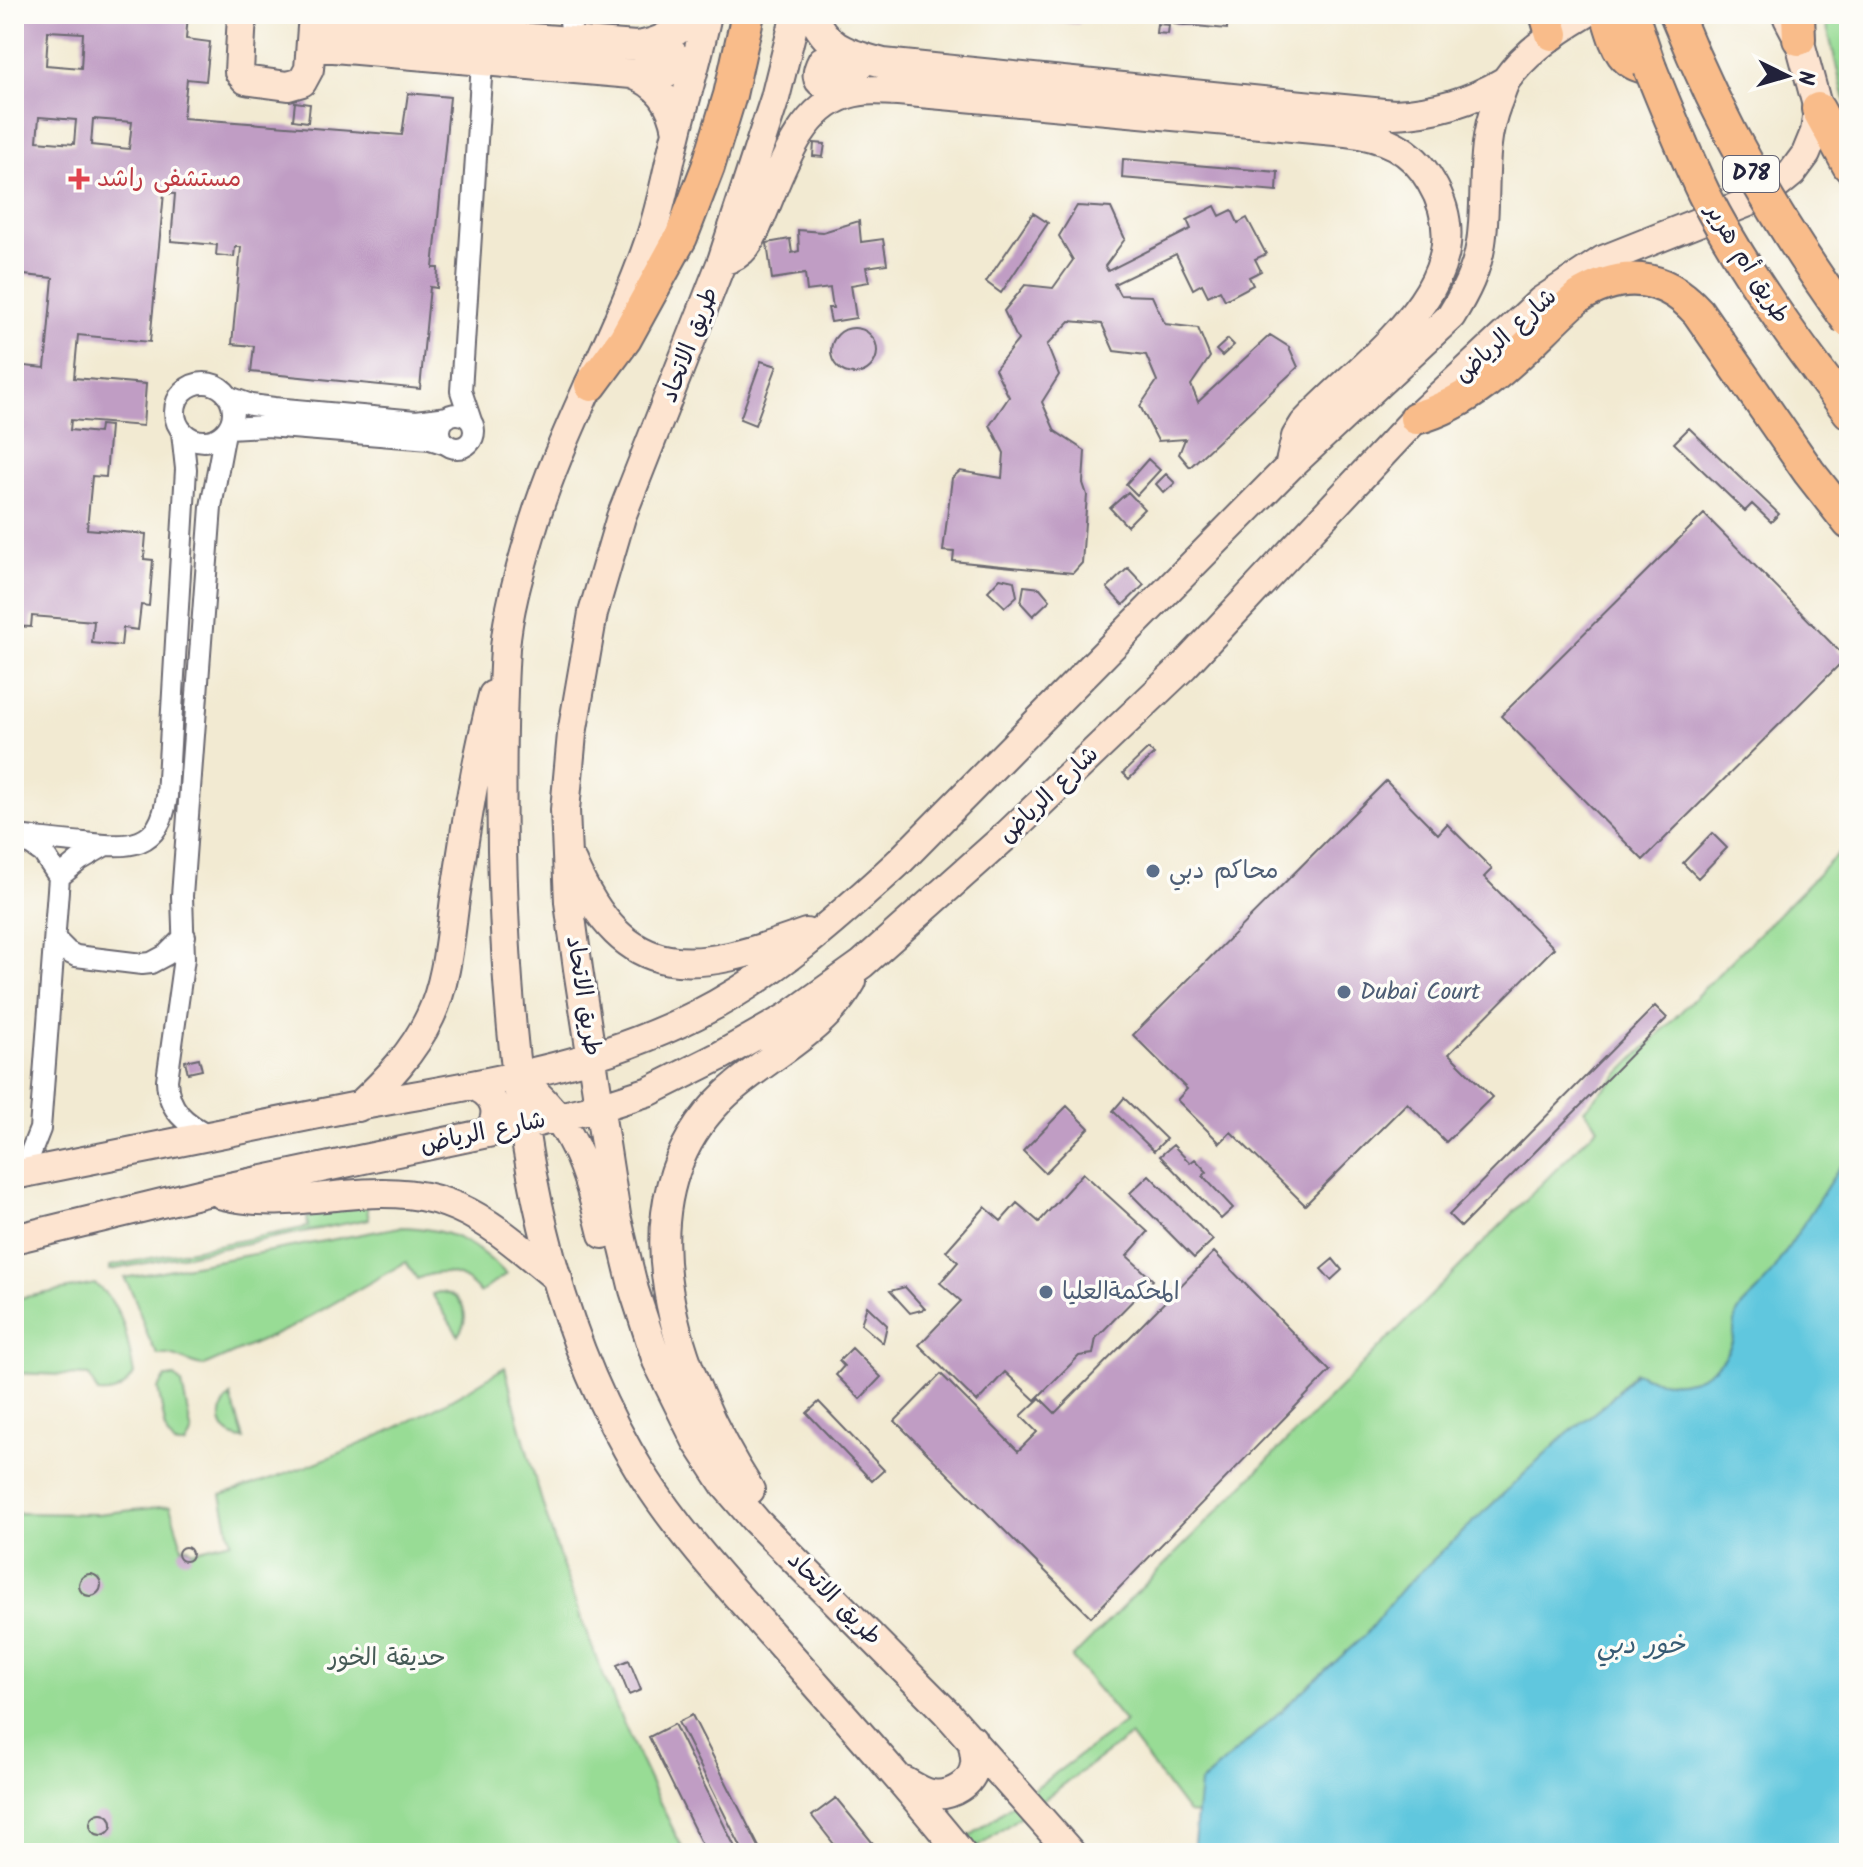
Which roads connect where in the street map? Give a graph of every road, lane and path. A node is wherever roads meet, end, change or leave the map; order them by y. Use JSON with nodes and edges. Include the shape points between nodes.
{"nodes":[{"id":1,"x":242,"y":14,"type":"edge"},
{"id":2,"x":569,"y":14,"type":"edge"},
{"id":3,"x":695,"y":14,"type":"edge"},
{"id":4,"x":707,"y":14,"type":"edge"},
{"id":5,"x":748,"y":14,"type":"edge"},
{"id":6,"x":796,"y":14,"type":"edge"},
{"id":7,"x":812,"y":14,"type":"edge"},
{"id":8,"x":1585,"y":14,"type":"edge"},
{"id":9,"x":1607,"y":14,"type":"edge"},
{"id":10,"x":1632,"y":14,"type":"edge"},
{"id":11,"x":1676,"y":14,"type":"edge"},
{"id":12,"x":1794,"y":22,"type":"edge"},
{"id":13,"x":1549,"y":24,"type":"edge"},
{"id":14,"x":312,"y":27,"type":"edge"},
{"id":15,"x":573,"y":43,"type":"junction"},
{"id":16,"x":651,"y":44,"type":"junction"},
{"id":17,"x":483,"y":48,"type":"junction"},
{"id":18,"x":1650,"y":68,"type":"junction"},
{"id":19,"x":616,"y":72,"type":"junction"},
{"id":20,"x":880,"y":76,"type":"junction"},
{"id":21,"x":1505,"y":81,"type":"junction"},
{"id":22,"x":1818,"y":109,"type":"junction"},
{"id":23,"x":677,"y":131,"type":"junction"},
{"id":24,"x":1849,"y":166,"type":"edge"},
{"id":25,"x":722,"y":261,"type":"junction"},
{"id":26,"x":1849,"y":322,"type":"edge"},
{"id":27,"x":591,"y":385,"type":"junction"},
{"id":28,"x":461,"y":391,"type":"junction"},
{"id":29,"x":229,"y":397,"type":"junction"},
{"id":30,"x":1849,"y":412,"type":"edge"},
{"id":31,"x":449,"y":416,"type":"junction"},
{"id":32,"x":1416,"y":418,"type":"junction"},
{"id":33,"x":471,"y":421,"type":"junction"},
{"id":34,"x":226,"y":430,"type":"junction"},
{"id":35,"x":182,"y":432,"type":"junction"},
{"id":36,"x":446,"y":444,"type":"junction"},
{"id":37,"x":1290,"y":466,"type":"junction"},
{"id":38,"x":1849,"y":523,"type":"edge"},
{"id":39,"x":505,"y":644,"type":"junction"},
{"id":40,"x":565,"y":834,"type":"junction"},
{"id":41,"x":16,"y":836,"type":"edge"},
{"id":42,"x":104,"y":846,"type":"junction"},
{"id":43,"x":59,"y":877,"type":"junction"},
{"id":44,"x":833,"y":923,"type":"junction"},
{"id":45,"x":185,"y":936,"type":"junction"},
{"id":46,"x":55,"y":939,"type":"junction"},
{"id":47,"x":862,"y":964,"type":"junction"},
{"id":48,"x":629,"y":1045,"type":"junction"},
{"id":49,"x":593,"y":1058,"type":"junction"},
{"id":50,"x":518,"y":1078,"type":"junction"},
{"id":51,"x":472,"y":1085,"type":"junction"},
{"id":52,"x":641,"y":1094,"type":"junction"},
{"id":53,"x":358,"y":1107,"type":"junction"},
{"id":54,"x":600,"y":1107,"type":"junction"},
{"id":55,"x":559,"y":1116,"type":"junction"},
{"id":56,"x":526,"y":1125,"type":"junction"},
{"id":57,"x":488,"y":1132,"type":"junction"},
{"id":58,"x":211,"y":1136,"type":"junction"},
{"id":59,"x":14,"y":1174,"type":"edge"},
{"id":60,"x":211,"y":1191,"type":"junction"},
{"id":61,"x":14,"y":1239,"type":"edge"},
{"id":62,"x":558,"y":1279,"type":"junction"},
{"id":63,"x":657,"y":1361,"type":"junction"},
{"id":64,"x":790,"y":1556,"type":"junction"},
{"id":65,"x":972,"y":1739,"type":"junction"},
{"id":66,"x":901,"y":1779,"type":"junction"},
{"id":67,"x":961,"y":1853,"type":"edge"},
{"id":68,"x":1071,"y":1853,"type":"edge"}],
"edges":[{"from":1,"to":14,"type":"main road","via":[[239,72],[246,80],[302,82],[309,69]]},
{"from":2,"to":15,"type":"street"},
{"from":3,"to":16,"type":"main road"},
{"from":4,"to":23,"type":"main road"},
{"from":5,"to":27,"type":"main road","via":[[730,95],[681,237],[625,339]]},
{"from":6,"to":25,"type":"main road","name":"طريق الاتحاد"},
{"from":7,"to":20,"type":"main road","via":[[830,43]]},
{"from":8,"to":13,"type":"main road","name":"شارع الرياض"},
{"from":9,"to":18,"type":"main road","via":[[1624,56],[1636,67]]},
{"from":10,"to":18,"type":"main road","name":"طريق أم هرير","number":"D78"},
{"from":11,"to":26,"type":"main road","name":"طريق أم هرير","number":"D78","bridge":true,"via":[[1744,161]]},
{"from":12,"to":22,"type":"main road","name":"شارع الرياض"},
{"from":13,"to":21,"type":"main road","name":"شارع الرياض"},
{"from":14,"to":17,"type":"main road"},
{"from":15,"to":16,"type":"main road"},
{"from":15,"to":17,"type":"main road"},
{"from":16,"to":19,"type":"main road","via":[[674,55],[670,74],[627,67]]},
{"from":17,"to":19,"type":"main road"},
{"from":17,"to":28,"type":"street"},
{"from":18,"to":30,"type":"main road","name":"طريق أم هرير","number":"D78","bridge":true,"via":[[1704,195],[1739,256]]},
{"from":19,"to":23,"type":"main road","via":[[655,87],[667,101]]},
{"from":20,"to":21,"type":"main road","via":[[1394,114],[1441,109]]},
{"from":20,"to":25,"type":"main road","via":[[817,112],[787,158],[750,243]]},
{"from":20,"to":37,"type":"main road","via":[[1367,134],[1407,152],[1440,196],[1446,250],[1439,276],[1403,326],[1304,424]]},
{"from":21,"to":37,"type":"main road","name":"شارع الرياض","via":[[1486,145],[1481,242],[1465,293],[1451,316]]},
{"from":22,"to":24,"type":"main road"},
{"from":22,"to":32,"type":"main road","name":"شارع الرياض","via":[[1806,154],[1764,196],[1639,244],[1571,279],[1515,323]]},
{"from":23,"to":27,"type":"main road","via":[[650,239]]},
{"from":25,"to":40,"type":"main road","name":"طريق الاتحاد","via":[[621,517],[603,578],[572,734]]},
{"from":27,"to":39,"type":"main road","via":[[546,485]]},
{"from":28,"to":31,"type":"street"},
{"from":28,"to":33,"type":"street"},
{"from":29,"to":31,"type":"street","via":[[274,408],[416,421]]},
{"from":29,"to":34,"type":"street","via":[[233,413]]},
{"from":29,"to":35,"type":"street","via":[[214,384],[185,389],[174,413]]},
{"from":31,"to":33,"type":"street"},
{"from":31,"to":36,"type":"street","via":[[441,427]]},
{"from":32,"to":38,"type":"main road","via":[[1472,394],[1596,286],[1627,279],[1660,284],[1698,312]]},
{"from":32,"to":47,"type":"main road","name":"شارع الرياض","via":[[1184,666]]},
{"from":33,"to":36,"type":"street","via":[[475,430],[469,444]]},
{"from":34,"to":35,"type":"street","via":[[217,438],[199,441]]},
{"from":34,"to":36,"type":"street","via":[[267,426]]},
{"from":34,"to":45,"type":"street","via":[[211,507],[182,896]]},
{"from":35,"to":42,"type":"street","via":[[186,478],[165,810],[153,834],[141,842]]},
{"from":37,"to":44,"type":"main road","name":"شارع الرياض"},
{"from":39,"to":50,"type":"main road","via":[[503,888]]},
{"from":39,"to":53,"type":"main road","via":[[476,768],[432,1015],[411,1051]]},
{"from":40,"to":44,"type":"main road","via":[[584,889],[620,936],[644,954],[673,961],[732,958]]},
{"from":40,"to":49,"type":"main road","name":"طريق الاتحاد","via":[[569,902]]},
{"from":41,"to":42,"type":"street"},
{"from":41,"to":43,"type":"street","via":[[43,853]]},
{"from":42,"to":43,"type":"street"},
{"from":43,"to":46,"type":"street"},
{"from":44,"to":48,"type":"main road","name":"شارع الرياض","via":[[698,1014]]},
{"from":45,"to":46,"type":"street","via":[[159,960],[142,964],[76,956]]},
{"from":45,"to":58,"type":"street","via":[[167,1094],[178,1115]]},
{"from":46,"to":59,"type":"street","via":[[40,1129],[29,1157]]},
{"from":47,"to":52,"type":"main road","name":"شارع الرياض","via":[[788,1017]]},
{"from":47,"to":64,"type":"main road","via":[[848,989],[812,1027],[706,1115],[683,1152],[665,1212],[670,1307],[695,1383],[738,1471]]},
{"from":48,"to":49,"type":"main road","name":"شارع الرياض"},
{"from":48,"to":52,"type":"main road","via":[[623,1072]]},
{"from":49,"to":50,"type":"main road","name":"شارع الرياض"},
{"from":49,"to":54,"type":"main road","name":"طريق الاتحاد"},
{"from":50,"to":51,"type":"main road","name":"شارع الرياض"},
{"from":50,"to":55,"type":"main road"},
{"from":50,"to":56,"type":"main road"},
{"from":51,"to":53,"type":"main road","name":"شارع الرياض"},
{"from":51,"to":57,"type":"main road","via":[[495,1104],[497,1114]]},
{"from":52,"to":54,"type":"main road","name":"شارع الرياض"},
{"from":53,"to":58,"type":"main road","name":"شارع الرياض"},
{"from":54,"to":55,"type":"main road","name":"شارع الرياض"},
{"from":54,"to":63,"type":"main road","name":"طريق الاتحاد","via":[[616,1215]]},
{"from":55,"to":56,"type":"main road","name":"شارع الرياض"},
{"from":55,"to":63,"type":"main road","via":[[583,1162],[618,1292]]},
{"from":56,"to":57,"type":"main road","name":"شارع الرياض"},
{"from":56,"to":62,"type":"main road","via":[[534,1184]]},
{"from":57,"to":60,"type":"main road","name":"شارع الرياض"},
{"from":58,"to":59,"type":"main road","name":"شارع الرياض"},
{"from":60,"to":61,"type":"main road","name":"شارع الرياض"},
{"from":60,"to":62,"type":"main road","via":[[282,1201],[383,1192],[422,1195],[452,1203],[498,1230]]},
{"from":62,"to":66,"type":"main road","via":[[590,1370],[644,1476],[704,1560]]},
{"from":63,"to":64,"type":"main road","name":"طريق الاتحاد","via":[[725,1485]]},
{"from":64,"to":65,"type":"main road","name":"طريق الاتحاد"},
{"from":65,"to":66,"type":"main road","via":[[975,1764],[961,1788],[930,1794]]},
{"from":65,"to":68,"type":"main road","name":"طريق الاتحاد"},
{"from":66,"to":67,"type":"main road"}]}
